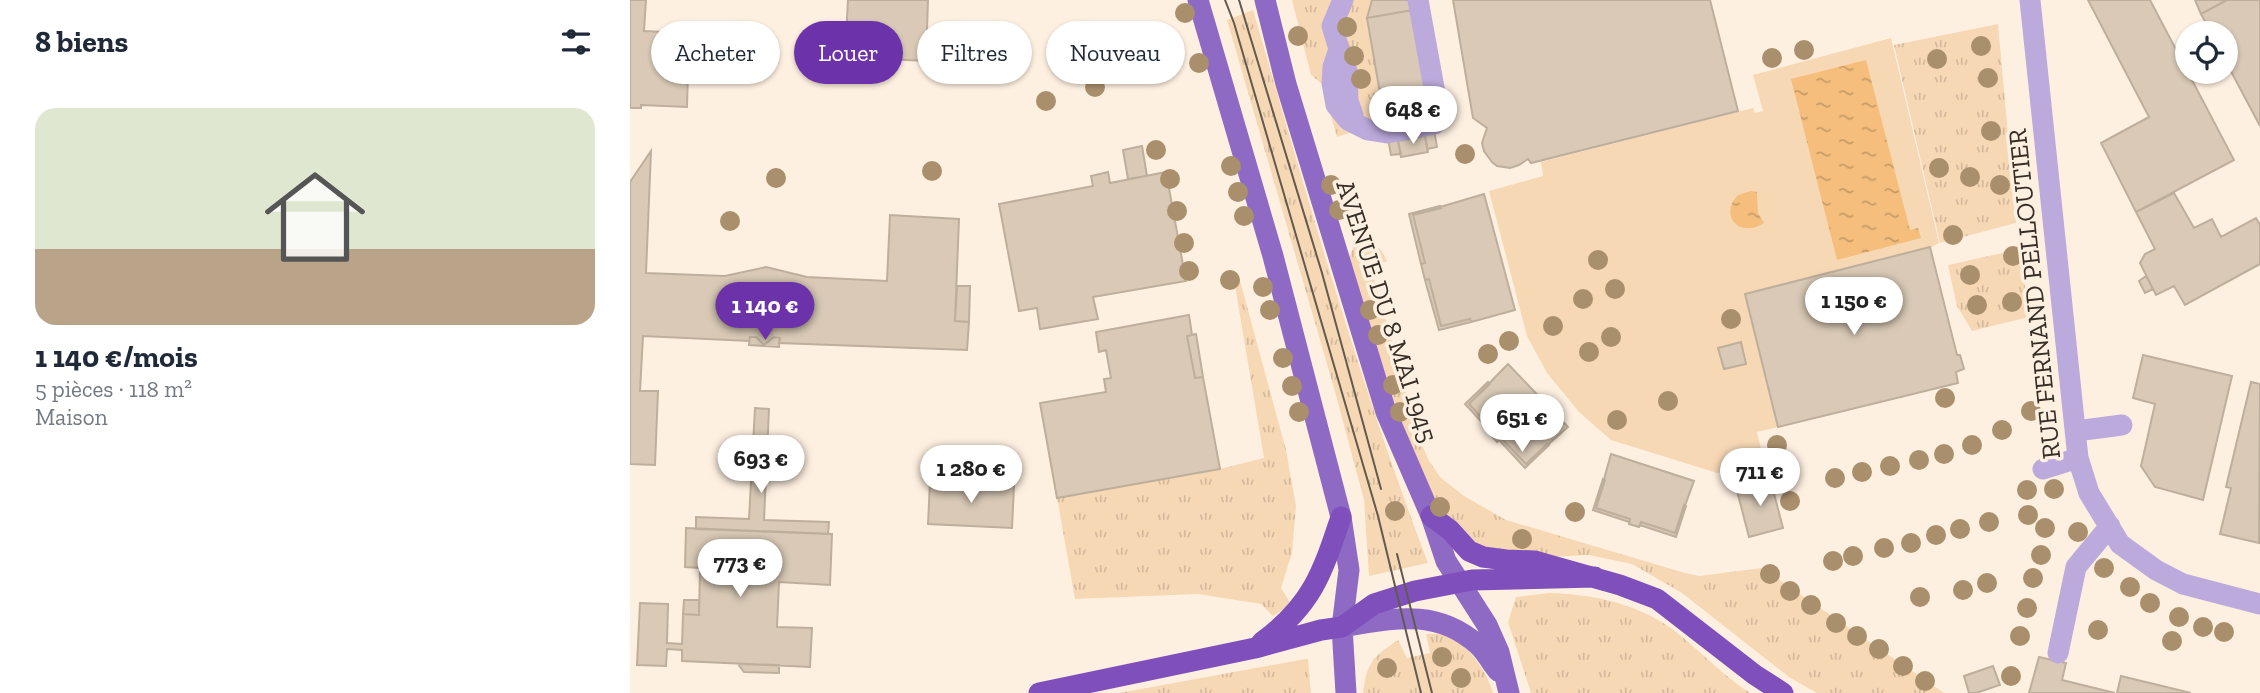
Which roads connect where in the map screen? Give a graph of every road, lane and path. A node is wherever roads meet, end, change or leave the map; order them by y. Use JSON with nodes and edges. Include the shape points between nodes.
{"nodes":[{"id":1,"x":1265,"y":0,"type":"edge"},
{"id":2,"x":1343,"y":0,"type":"edge"},
{"id":3,"x":1418,"y":0,"type":"edge"},
{"id":4,"x":2030,"y":0,"type":"edge"},
{"id":5,"x":1201,"y":3,"type":"edge"},
{"id":6,"x":2122,"y":425,"type":"dead end"},
{"id":7,"x":2076,"y":431,"type":"junction"},
{"id":8,"x":2078,"y":458,"type":"junction"},
{"id":9,"x":2043,"y":469,"type":"dead end"},
{"id":10,"x":1431,"y":516,"type":"junction"},
{"id":11,"x":1341,"y":517,"type":"junction"},
{"id":12,"x":2109,"y":526,"type":"junction"},
{"id":13,"x":1595,"y":577,"type":"junction"},
{"id":14,"x":1460,"y":583,"type":"junction"},
{"id":15,"x":2260,"y":604,"type":"edge"},
{"id":16,"x":1342,"y":627,"type":"junction"},
{"id":17,"x":1255,"y":648,"type":"junction"},
{"id":18,"x":2058,"y":653,"type":"dead end"},
{"id":19,"x":1508,"y":689,"type":"edge"},
{"id":20,"x":1040,"y":693,"type":"edge"},
{"id":21,"x":1346,"y":693,"type":"edge"},
{"id":22,"x":1783,"y":693,"type":"edge"}],
"edges":[{"from":1,"to":10,"type":"main road","name":"AVENUE DU 8 MAI 1945","via":[[1286,84],[1386,412]]},
{"from":2,"to":3,"type":"street","via":[[1332,26],[1339,49],[1332,83],[1336,105],[1348,120],[1387,133],[1438,121]]},
{"from":4,"to":7,"type":"street","name":"RUE FERNAND PELLOUTIER"},
{"from":5,"to":11,"type":"main road"},
{"from":6,"to":7,"type":"street"},
{"from":7,"to":8,"type":"street","name":"RUE FERNAND PELLOUTIER"},
{"from":8,"to":9,"type":"street"},
{"from":8,"to":12,"type":"street","name":"RUE FERNAND PELLOUTIER","via":[[2089,493]]},
{"from":10,"to":13,"type":"highway","via":[[1469,551],[1506,561],[1535,561]]},
{"from":10,"to":14,"type":"main road","name":"AVENUE DU 8 MAI 1945","via":[[1446,561]]},
{"from":11,"to":16,"type":"main road","via":[[1349,570]]},
{"from":11,"to":17,"type":"highway","via":[[1311,593],[1282,628]]},
{"from":12,"to":15,"type":"street","name":"RUE FERNAND PELLOUTIER","via":[[2120,544],[2183,584]]},
{"from":12,"to":18,"type":"street","via":[[2076,566]]},
{"from":13,"to":14,"type":"highway"},
{"from":13,"to":22,"type":"highway","via":[[1657,599]]},
{"from":14,"to":16,"type":"highway","via":[[1374,604]]},
{"from":14,"to":19,"type":"main road","name":"AVENUE DU 8 MAI 1945","via":[[1487,625]]},
{"from":16,"to":17,"type":"highway"},
{"from":16,"to":19,"type":"main road","via":[[1401,617],[1453,627],[1479,646]]},
{"from":16,"to":21,"type":"main road"},
{"from":17,"to":20,"type":"highway"}]}
